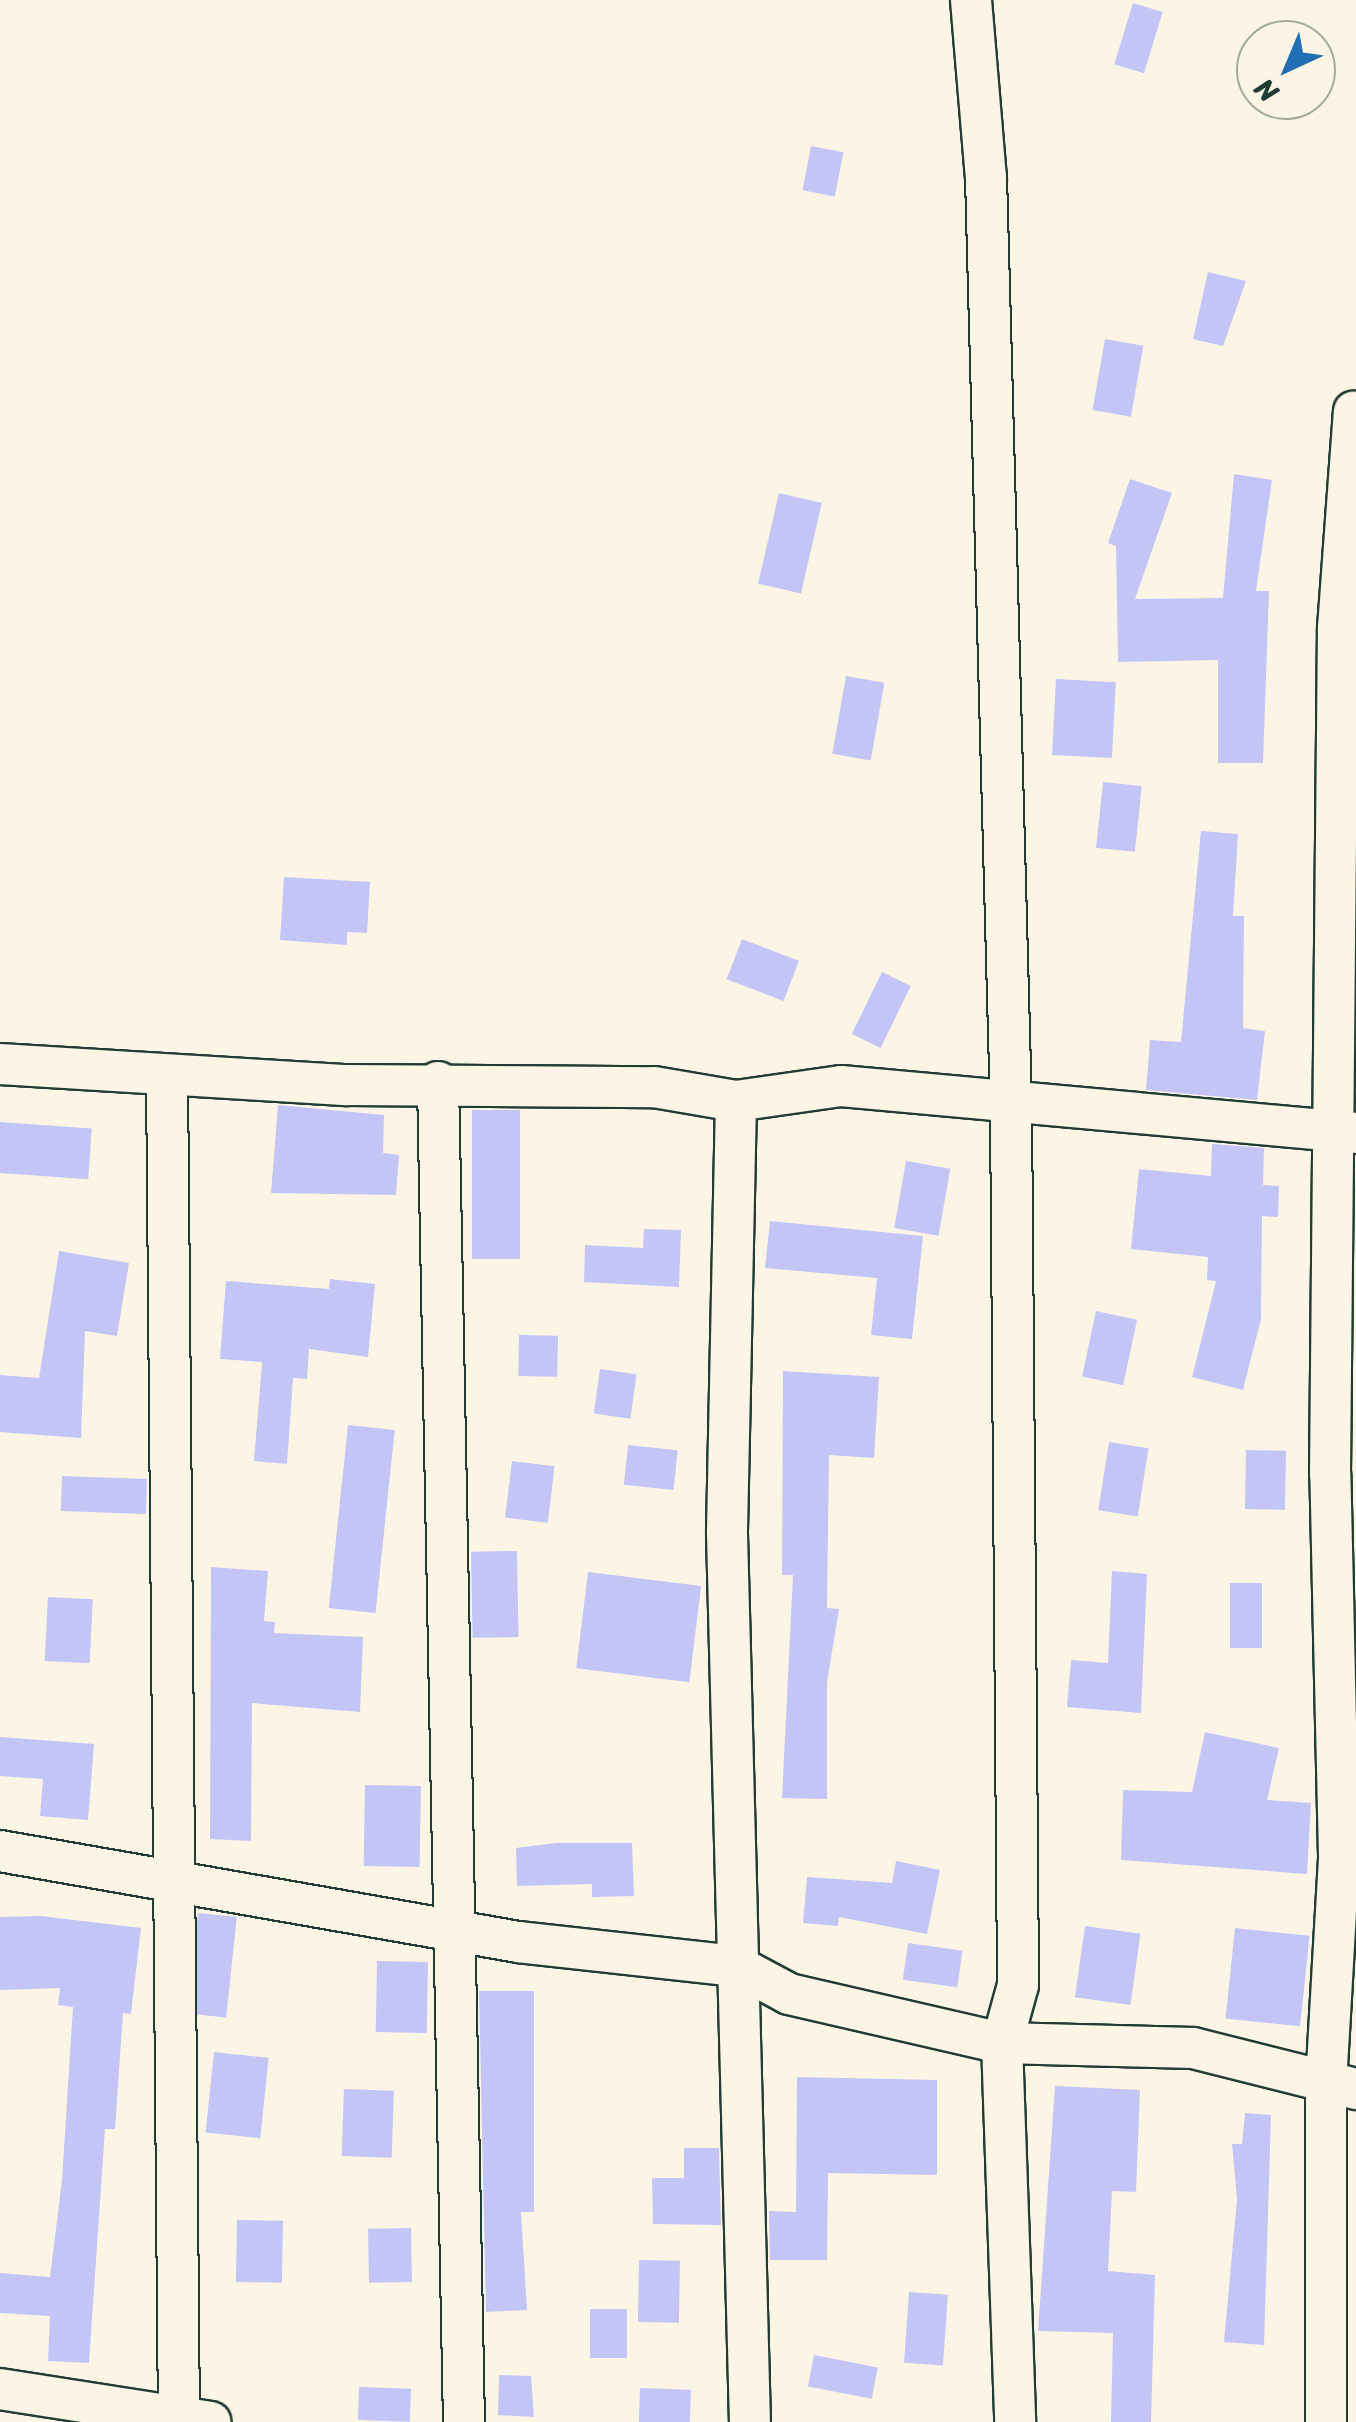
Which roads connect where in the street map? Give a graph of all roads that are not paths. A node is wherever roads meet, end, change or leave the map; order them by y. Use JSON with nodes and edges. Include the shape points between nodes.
{"nodes":[{"id":1,"x":971,"y":0,"type":"edge"},
{"id":2,"x":1354,"y":412,"type":"edge"},
{"id":3,"x":0,"y":1064,"type":"edge"},
{"id":4,"x":168,"y":1075,"type":"junction"},
{"id":5,"x":438,"y":1082,"type":"junction"},
{"id":6,"x":736,"y":1101,"type":"junction"},
{"id":7,"x":1010,"y":1108,"type":"junction"},
{"id":8,"x":1345,"y":1132,"type":"edge"},
{"id":9,"x":0,"y":1851,"type":"edge"},
{"id":10,"x":179,"y":1885,"type":"junction"},
{"id":11,"x":448,"y":1930,"type":"junction"},
{"id":12,"x":737,"y":1966,"type":"junction"},
{"id":13,"x":1002,"y":2042,"type":"junction"},
{"id":14,"x":1341,"y":2086,"type":"edge"},
{"id":15,"x":0,"y":2389,"type":"edge"},
{"id":16,"x":189,"y":2420,"type":"edge"},
{"id":17,"x":464,"y":2422,"type":"edge"},
{"id":18,"x":750,"y":2422,"type":"edge"},
{"id":19,"x":1015,"y":2422,"type":"edge"},
{"id":20,"x":1326,"y":2422,"type":"edge"}],
"edges":[{"from":1,"to":7,"type":"street","via":[[986,177]]},
{"from":2,"to":8,"type":"street","via":[[1338,628]]},
{"from":3,"to":4,"type":"street"},
{"from":4,"to":5,"type":"street"},
{"from":4,"to":10,"type":"street"},
{"from":5,"to":6,"type":"street","via":[[654,1086]]},
{"from":5,"to":11,"type":"street"},
{"from":6,"to":7,"type":"street","via":[[841,1086]]},
{"from":6,"to":12,"type":"street","via":[[727,1534]]},
{"from":7,"to":8,"type":"street"},
{"from":7,"to":13,"type":"street","via":[[1018,1985]]},
{"from":8,"to":14,"type":"street"},
{"from":9,"to":10,"type":"street"},
{"from":10,"to":11,"type":"street"},
{"from":10,"to":16,"type":"street"},
{"from":11,"to":12,"type":"street"},
{"from":11,"to":17,"type":"street"},
{"from":12,"to":13,"type":"street","via":[[789,1994]]},
{"from":12,"to":18,"type":"street"},
{"from":13,"to":14,"type":"street","via":[[1193,2048]]},
{"from":13,"to":19,"type":"street"},
{"from":14,"to":20,"type":"street"},
{"from":15,"to":16,"type":"street"}]}
